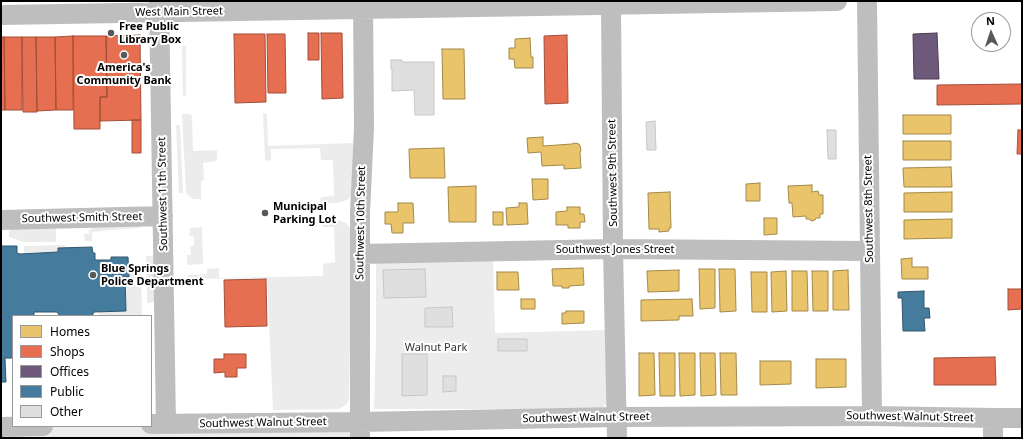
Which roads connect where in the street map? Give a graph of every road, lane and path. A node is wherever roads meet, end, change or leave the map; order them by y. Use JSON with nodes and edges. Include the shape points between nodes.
{"nodes":[{"id":1,"x":837,"y":1,"type":"edge"},
{"id":2,"x":867,"y":1,"type":"edge"},
{"id":3,"x":363,"y":5,"type":"edge"},
{"id":4,"x":611,"y":5,"type":"junction"},
{"id":5,"x":159,"y":6,"type":"edge"},
{"id":6,"x":1,"y":15,"type":"edge"},
{"id":7,"x":163,"y":216,"type":"junction"},
{"id":8,"x":1,"y":220,"type":"edge"},
{"id":9,"x":614,"y":249,"type":"junction"},
{"id":10,"x":870,"y":251,"type":"junction"},
{"id":11,"x":360,"y":254,"type":"junction"},
{"id":12,"x":872,"y":416,"type":"junction"},
{"id":13,"x":617,"y":417,"type":"junction"},
{"id":14,"x":993,"y":418,"type":"junction"},
{"id":15,"x":1022,"y":418,"type":"edge"},
{"id":16,"x":159,"y":424,"type":"edge"},
{"id":17,"x":1,"y":427,"type":"edge"},
{"id":18,"x":12,"y":427,"type":"edge"},
{"id":19,"x":360,"y":430,"type":"edge"},
{"id":20,"x":617,"y":438,"type":"edge"},
{"id":21,"x":993,"y":438,"type":"edge"}],
"edges":[{"from":1,"to":4,"type":"street","name":"West Main Street"},
{"from":2,"to":10,"type":"street","name":"Southwest 8th Street"},
{"from":3,"to":4,"type":"street","name":"West Main Street"},
{"from":3,"to":5,"type":"street","name":"West Main Street"},
{"from":3,"to":11,"type":"street","name":"Southwest 10th Street","via":[[364,128]]},
{"from":4,"to":9,"type":"street","name":"Southwest 9th Street"},
{"from":5,"to":6,"type":"street","name":"West Main Street"},
{"from":5,"to":7,"type":"street","name":"Southwest 11th Street"},
{"from":7,"to":8,"type":"street","name":"Southwest Smith Street"},
{"from":7,"to":16,"type":"street","name":"Southwest 11th Street"},
{"from":9,"to":10,"type":"street","name":"Southwest Jones Street"},
{"from":9,"to":11,"type":"street","name":"Southwest Jones Street"},
{"from":9,"to":13,"type":"street","name":"Southwest 9th Street"},
{"from":10,"to":12,"type":"street","name":"Southwest 8th Street"},
{"from":11,"to":19,"type":"street","name":"Southwest 10th Street"},
{"from":12,"to":13,"type":"street","name":"Southwest Walnut Street"},
{"from":12,"to":14,"type":"street","name":"Southwest Walnut Street"},
{"from":13,"to":19,"type":"street","name":"Southwest Walnut Street"},
{"from":13,"to":20,"type":"street","name":"Southwest 9th Street"},
{"from":14,"to":15,"type":"street","name":"Southwest Walnut Street"},
{"from":14,"to":21,"type":"street"},
{"from":16,"to":19,"type":"street","name":"Southwest Walnut Street"},
{"from":17,"to":18,"type":"street"}]}
